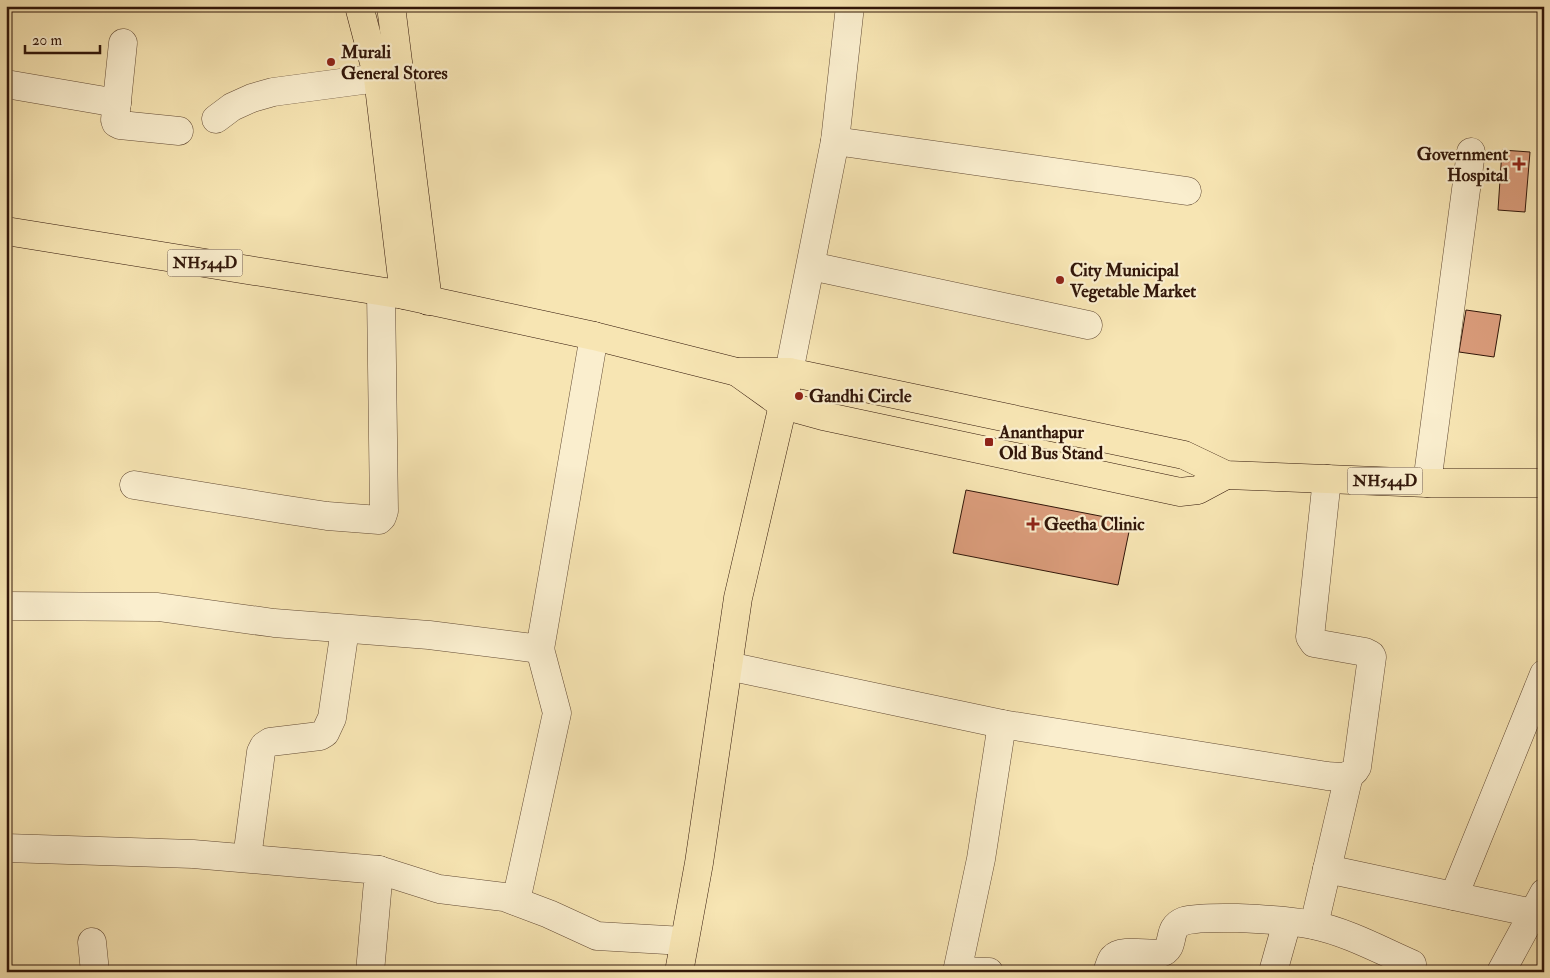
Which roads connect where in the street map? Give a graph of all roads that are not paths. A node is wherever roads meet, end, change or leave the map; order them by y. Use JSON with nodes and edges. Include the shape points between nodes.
{"nodes":[{"id":1,"x":359,"y":6,"type":"edge"},
{"id":2,"x":391,"y":6,"type":"edge"},
{"id":3,"x":850,"y":6,"type":"edge"},
{"id":4,"x":123,"y":43,"type":"dead end"},
{"id":5,"x":378,"y":78,"type":"junction"},
{"id":6,"x":6,"y":84,"type":"edge"},
{"id":7,"x":117,"y":103,"type":"junction"},
{"id":8,"x":216,"y":119,"type":"dead end"},
{"id":9,"x":179,"y":131,"type":"dead end"},
{"id":10,"x":835,"y":140,"type":"junction"},
{"id":11,"x":1471,"y":152,"type":"dead end"},
{"id":12,"x":1187,"y":191,"type":"dead end"},
{"id":13,"x":6,"y":231,"type":"edge"},
{"id":14,"x":811,"y":266,"type":"junction"},
{"id":15,"x":404,"y":296,"type":"junction"},
{"id":16,"x":1088,"y":325,"type":"dead end"},
{"id":17,"x":594,"y":336,"type":"junction"},
{"id":18,"x":737,"y":372,"type":"junction"},
{"id":19,"x":789,"y":372,"type":"junction"},
{"id":20,"x":784,"y":405,"type":"junction"},
{"id":21,"x":1226,"y":476,"type":"junction"},
{"id":22,"x":1327,"y":479,"type":"junction"},
{"id":23,"x":1544,"y":482,"type":"edge"},
{"id":24,"x":1426,"y":483,"type":"junction"},
{"id":25,"x":134,"y":485,"type":"dead end"},
{"id":26,"x":6,"y":606,"type":"edge"},
{"id":27,"x":345,"y":629,"type":"junction"},
{"id":28,"x":540,"y":649,"type":"junction"},
{"id":29,"x":728,"y":666,"type":"junction"},
{"id":30,"x":1544,"y":674,"type":"edge"},
{"id":31,"x":1002,"y":724,"type":"junction"},
{"id":32,"x":1349,"y":776,"type":"junction"},
{"id":33,"x":6,"y":848,"type":"edge"},
{"id":34,"x":247,"y":858,"type":"junction"},
{"id":35,"x":1327,"y":869,"type":"junction"},
{"id":36,"x":379,"y":870,"type":"junction"},
{"id":37,"x":1454,"y":896,"type":"junction"},
{"id":38,"x":516,"y":901,"type":"junction"},
{"id":39,"x":1538,"y":903,"type":"edge"},
{"id":40,"x":1287,"y":922,"type":"junction"},
{"id":41,"x":1314,"y":925,"type":"junction"},
{"id":42,"x":92,"y":942,"type":"dead end"},
{"id":43,"x":684,"y":942,"type":"junction"},
{"id":44,"x":1412,"y":964,"type":"dead end"},
{"id":45,"x":957,"y":971,"type":"edge"},
{"id":46,"x":95,"y":972,"type":"edge"},
{"id":47,"x":370,"y":972,"type":"edge"},
{"id":48,"x":679,"y":972,"type":"edge"},
{"id":49,"x":989,"y":972,"type":"edge"},
{"id":50,"x":1107,"y":972,"type":"edge"},
{"id":51,"x":1273,"y":972,"type":"edge"},
{"id":52,"x":1501,"y":972,"type":"edge"}],
"edges":[{"from":1,"to":5,"type":"main road"},
{"from":2,"to":15,"type":"main road"},
{"from":3,"to":10,"type":"street"},
{"from":4,"to":7,"type":"street"},
{"from":5,"to":8,"type":"street","via":[[273,92],[252,98]]},
{"from":5,"to":15,"type":"main road"},
{"from":6,"to":7,"type":"street"},
{"from":7,"to":9,"type":"street","via":[[115,120],[118,125]]},
{"from":10,"to":12,"type":"street"},
{"from":10,"to":14,"type":"street"},
{"from":11,"to":24,"type":"street"},
{"from":13,"to":15,"type":"main road","number":"NH544D"},
{"from":14,"to":16,"type":"street"},
{"from":14,"to":19,"type":"street"},
{"from":15,"to":17,"type":"main road","number":"NH544D"},
{"from":15,"to":25,"type":"street","via":[[384,511],[379,520],[326,516]]},
{"from":17,"to":18,"type":"main road","number":"NH544D"},
{"from":17,"to":28,"type":"street"},
{"from":18,"to":19,"type":"main road","number":"NH544D"},
{"from":18,"to":20,"type":"main road","number":"NH544D"},
{"from":19,"to":20,"type":"main road"},
{"from":19,"to":21,"type":"main road","number":"NH544D","via":[[1184,455]]},
{"from":20,"to":21,"type":"main road","number":"NH544D","via":[[1180,492],[1198,490]]},
{"from":20,"to":29,"type":"main road","via":[[738,598]]},
{"from":21,"to":22,"type":"main road","number":"NH544D"},
{"from":22,"to":24,"type":"main road","number":"NH544D"},
{"from":22,"to":32,"type":"street","via":[[1310,637],[1314,643],[1365,652],[1372,657],[1357,768]]},
{"from":23,"to":24,"type":"main road","number":"NH544D"},
{"from":26,"to":27,"type":"street","via":[[158,607]]},
{"from":27,"to":28,"type":"street","via":[[429,635]]},
{"from":27,"to":34,"type":"street","via":[[332,718],[325,733],[270,742],[261,752]]},
{"from":28,"to":38,"type":"street","via":[[557,714]]},
{"from":29,"to":31,"type":"street"},
{"from":29,"to":43,"type":"main road"},
{"from":30,"to":37,"type":"street"},
{"from":31,"to":32,"type":"street","via":[[1327,776]]},
{"from":31,"to":45,"type":"street","via":[[981,859]]},
{"from":32,"to":35,"type":"street"},
{"from":33,"to":34,"type":"street"},
{"from":34,"to":36,"type":"street"},
{"from":35,"to":37,"type":"street"},
{"from":35,"to":41,"type":"street"},
{"from":36,"to":38,"type":"street","via":[[439,889]]},
{"from":36,"to":47,"type":"street"},
{"from":37,"to":39,"type":"street"},
{"from":38,"to":43,"type":"street","via":[[597,936]]},
{"from":39,"to":52,"type":"street"},
{"from":40,"to":41,"type":"street"},
{"from":40,"to":50,"type":"street","via":[[1222,918],[1187,920],[1174,927],[1167,950],[1116,955]]},
{"from":40,"to":51,"type":"street"},
{"from":41,"to":44,"type":"street"},
{"from":42,"to":46,"type":"street"},
{"from":43,"to":48,"type":"main road"},
{"from":45,"to":49,"type":"street"}]}
